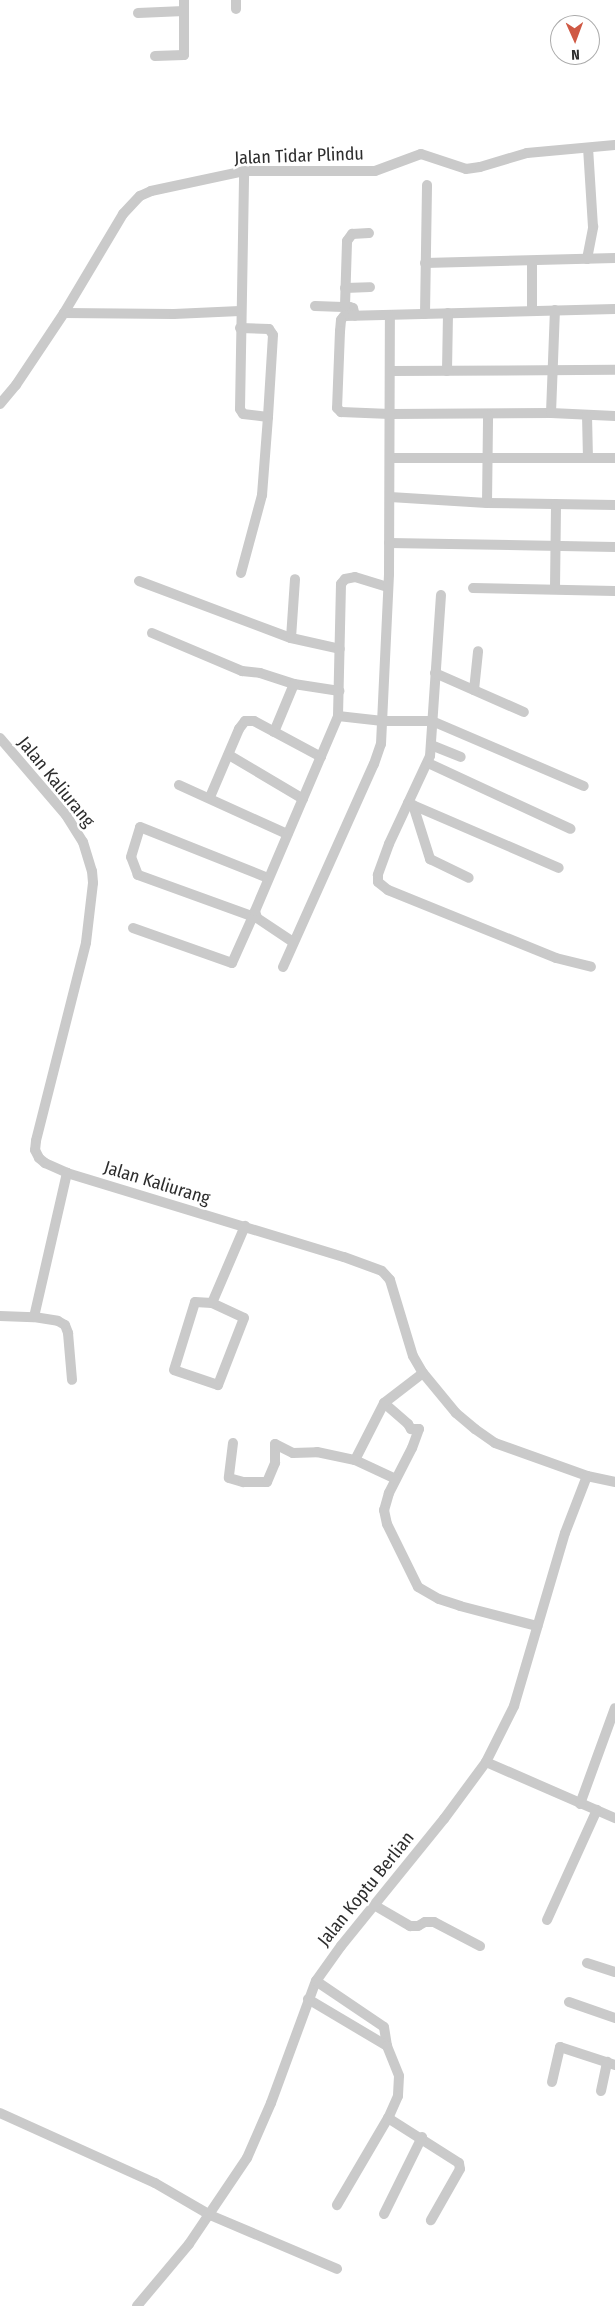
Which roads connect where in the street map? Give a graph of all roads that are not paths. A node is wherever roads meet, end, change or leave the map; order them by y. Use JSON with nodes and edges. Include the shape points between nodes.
{"nodes":[{"id":1,"x":184,"y":0,"type":"edge"},
{"id":2,"x":184,"y":12,"type":"junction"},
{"id":3,"x":138,"y":13,"type":"dead end"},
{"id":4,"x":155,"y":56,"type":"dead end"},
{"id":5,"x":615,"y":145,"type":"edge"},
{"id":6,"x":588,"y":148,"type":"junction"},
{"id":7,"x":244,"y":171,"type":"junction"},
{"id":8,"x":427,"y":184,"type":"dead end"},
{"id":9,"x":369,"y":233,"type":"dead end"},
{"id":10,"x":615,"y":258,"type":"edge"},
{"id":11,"x":587,"y":259,"type":"junction"},
{"id":12,"x":532,"y":261,"type":"junction"},
{"id":13,"x":425,"y":263,"type":"junction"},
{"id":14,"x":370,"y":287,"type":"dead end"},
{"id":15,"x":345,"y":288,"type":"junction"},
{"id":16,"x":315,"y":306,"type":"dead end"},
{"id":17,"x":345,"y":306,"type":"junction"},
{"id":18,"x":615,"y":309,"type":"edge"},
{"id":19,"x":555,"y":310,"type":"junction"},
{"id":20,"x":240,"y":311,"type":"junction"},
{"id":21,"x":532,"y":311,"type":"junction"},
{"id":22,"x":64,"y":313,"type":"junction"},
{"id":23,"x":448,"y":313,"type":"junction"},
{"id":24,"x":425,"y":314,"type":"junction"},
{"id":25,"x":390,"y":315,"type":"junction"},
{"id":26,"x":355,"y":316,"type":"junction"},
{"id":27,"x":240,"y":328,"type":"junction"},
{"id":28,"x":553,"y":370,"type":"junction"},
{"id":29,"x":615,"y":370,"type":"edge"},
{"id":30,"x":391,"y":371,"type":"junction"},
{"id":31,"x":447,"y":371,"type":"junction"},
{"id":32,"x":0,"y":404,"type":"edge"},
{"id":33,"x":551,"y":413,"type":"junction"},
{"id":34,"x":390,"y":414,"type":"junction"},
{"id":35,"x":488,"y":415,"type":"junction"},
{"id":36,"x":587,"y":415,"type":"junction"},
{"id":37,"x":615,"y":416,"type":"edge"},
{"id":38,"x":268,"y":418,"type":"junction"},
{"id":39,"x":488,"y":457,"type":"junction"},
{"id":40,"x":390,"y":458,"type":"junction"},
{"id":41,"x":588,"y":458,"type":"junction"},
{"id":42,"x":615,"y":458,"type":"edge"},
{"id":43,"x":390,"y":497,"type":"junction"},
{"id":44,"x":487,"y":503,"type":"junction"},
{"id":45,"x":556,"y":504,"type":"junction"},
{"id":46,"x":615,"y":504,"type":"edge"},
{"id":47,"x":389,"y":543,"type":"junction"},
{"id":48,"x":556,"y":546,"type":"junction"},
{"id":49,"x":615,"y":547,"type":"edge"},
{"id":50,"x":241,"y":573,"type":"dead end"},
{"id":51,"x":295,"y":579,"type":"dead end"},
{"id":52,"x":139,"y":581,"type":"dead end"},
{"id":53,"x":388,"y":587,"type":"junction"},
{"id":54,"x":473,"y":588,"type":"dead end"},
{"id":55,"x":555,"y":588,"type":"junction"},
{"id":56,"x":615,"y":591,"type":"edge"},
{"id":57,"x":441,"y":595,"type":"dead end"},
{"id":58,"x":152,"y":633,"type":"dead end"},
{"id":59,"x":291,"y":638,"type":"junction"},
{"id":60,"x":340,"y":649,"type":"junction"},
{"id":61,"x":478,"y":651,"type":"dead end"},
{"id":62,"x":435,"y":673,"type":"junction"},
{"id":63,"x":294,"y":684,"type":"junction"},
{"id":64,"x":474,"y":690,"type":"junction"},
{"id":65,"x":339,"y":691,"type":"junction"},
{"id":66,"x":524,"y":712,"type":"dead end"},
{"id":67,"x":338,"y":716,"type":"junction"},
{"id":68,"x":383,"y":721,"type":"junction"},
{"id":69,"x":432,"y":721,"type":"junction"},
{"id":70,"x":274,"y":732,"type":"junction"},
{"id":71,"x":0,"y":738,"type":"edge"},
{"id":72,"x":431,"y":745,"type":"junction"},
{"id":73,"x":229,"y":755,"type":"junction"},
{"id":74,"x":321,"y":757,"type":"junction"},
{"id":75,"x":462,"y":757,"type":"dead end"},
{"id":76,"x":428,"y":763,"type":"junction"},
{"id":77,"x":179,"y":785,"type":"dead end"},
{"id":78,"x":584,"y":786,"type":"dead end"},
{"id":79,"x":210,"y":797,"type":"junction"},
{"id":80,"x":303,"y":799,"type":"junction"},
{"id":81,"x":411,"y":804,"type":"junction"},
{"id":82,"x":571,"y":829,"type":"dead end"},
{"id":83,"x":287,"y":834,"type":"junction"},
{"id":84,"x":558,"y":868,"type":"dead end"},
{"id":85,"x":268,"y":878,"type":"junction"},
{"id":86,"x":469,"y":878,"type":"dead end"},
{"id":87,"x":255,"y":917,"type":"junction"},
{"id":88,"x":133,"y":928,"type":"dead end"},
{"id":89,"x":294,"y":942,"type":"junction"},
{"id":90,"x":283,"y":967,"type":"dead end"},
{"id":91,"x":591,"y":967,"type":"dead end"},
{"id":92,"x":67,"y":1173,"type":"junction"},
{"id":93,"x":245,"y":1226,"type":"junction"},
{"id":94,"x":212,"y":1303,"type":"junction"},
{"id":95,"x":0,"y":1316,"type":"edge"},
{"id":96,"x":34,"y":1317,"type":"junction"},
{"id":97,"x":422,"y":1373,"type":"junction"},
{"id":98,"x":72,"y":1380,"type":"dead end"},
{"id":99,"x":384,"y":1403,"type":"junction"},
{"id":100,"x":233,"y":1443,"type":"dead end"},
{"id":101,"x":355,"y":1460,"type":"junction"},
{"id":102,"x":587,"y":1476,"type":"junction"},
{"id":103,"x":396,"y":1479,"type":"junction"},
{"id":104,"x":615,"y":1482,"type":"edge"},
{"id":105,"x":537,"y":1626,"type":"junction"},
{"id":106,"x":615,"y":1708,"type":"edge"},
{"id":107,"x":486,"y":1762,"type":"junction"},
{"id":108,"x":580,"y":1804,"type":"junction"},
{"id":109,"x":597,"y":1810,"type":"junction"},
{"id":110,"x":615,"y":1818,"type":"edge"},
{"id":111,"x":374,"y":1905,"type":"junction"},
{"id":112,"x":547,"y":1920,"type":"dead end"},
{"id":113,"x":480,"y":1946,"type":"dead end"},
{"id":114,"x":587,"y":1963,"type":"dead end"},
{"id":115,"x":615,"y":1972,"type":"edge"},
{"id":116,"x":316,"y":1981,"type":"junction"},
{"id":117,"x":308,"y":1999,"type":"junction"},
{"id":118,"x":569,"y":2002,"type":"dead end"},
{"id":119,"x":615,"y":2018,"type":"edge"},
{"id":120,"x":387,"y":2046,"type":"junction"},
{"id":121,"x":611,"y":2064,"type":"edge"},
{"id":122,"x":552,"y":2082,"type":"dead end"},
{"id":123,"x":601,"y":2091,"type":"dead end"},
{"id":124,"x":0,"y":2113,"type":"edge"},
{"id":125,"x":388,"y":2118,"type":"junction"},
{"id":126,"x":422,"y":2137,"type":"junction"},
{"id":127,"x":337,"y":2205,"type":"dead end"},
{"id":128,"x":384,"y":2214,"type":"dead end"},
{"id":129,"x":210,"y":2215,"type":"junction"},
{"id":130,"x":430,"y":2220,"type":"dead end"},
{"id":131,"x":338,"y":2269,"type":"dead end"},
{"id":132,"x":137,"y":2306,"type":"edge"}],
"edges":[{"from":1,"to":2,"type":"street"},
{"from":2,"to":3,"type":"street"},
{"from":2,"to":4,"type":"street","via":[[184,55]]},
{"from":5,"to":6,"type":"street","name":"Jalan Tidar Plindu"},
{"from":6,"to":7,"type":"street","name":"Jalan Tidar Plindu","via":[[527,153],[466,169],[421,154],[375,171]]},
{"from":6,"to":11,"type":"street","via":[[593,227]]},
{"from":7,"to":20,"type":"street"},
{"from":7,"to":22,"type":"street","name":"Jalan Tidar Plindu","via":[[166,186],[140,196],[123,214]]},
{"from":8,"to":13,"type":"street"},
{"from":9,"to":15,"type":"street","via":[[352,234],[348,238]]},
{"from":10,"to":11,"type":"street"},
{"from":11,"to":12,"type":"street"},
{"from":12,"to":13,"type":"street"},
{"from":12,"to":21,"type":"street"},
{"from":13,"to":24,"type":"street"},
{"from":14,"to":15,"type":"street"},
{"from":15,"to":17,"type":"street"},
{"from":16,"to":17,"type":"street"},
{"from":17,"to":26,"type":"street","via":[[353,308]]},
{"from":18,"to":19,"type":"street"},
{"from":19,"to":21,"type":"street"},
{"from":19,"to":28,"type":"street"},
{"from":20,"to":22,"type":"street"},
{"from":20,"to":27,"type":"street"},
{"from":21,"to":23,"type":"street"},
{"from":22,"to":32,"type":"street","name":"Jalan Tidar Plindu"},
{"from":23,"to":24,"type":"street"},
{"from":23,"to":31,"type":"street"},
{"from":24,"to":25,"type":"street"},
{"from":25,"to":26,"type":"street"},
{"from":25,"to":30,"type":"street"},
{"from":26,"to":34,"type":"street","via":[[344,316],[340,322],[338,410]]},
{"from":27,"to":38,"type":"street","via":[[240,409],[243,414]]},
{"from":27,"to":38,"type":"street","via":[[272,331]]},
{"from":28,"to":29,"type":"street"},
{"from":28,"to":31,"type":"street"},
{"from":28,"to":33,"type":"street"},
{"from":30,"to":31,"type":"street"},
{"from":30,"to":34,"type":"street"},
{"from":33,"to":35,"type":"street"},
{"from":33,"to":36,"type":"street"},
{"from":34,"to":35,"type":"street"},
{"from":34,"to":40,"type":"street"},
{"from":35,"to":39,"type":"street"},
{"from":36,"to":37,"type":"street"},
{"from":36,"to":41,"type":"street"},
{"from":38,"to":50,"type":"street","via":[[262,495]]},
{"from":39,"to":40,"type":"street"},
{"from":39,"to":41,"type":"street"},
{"from":39,"to":44,"type":"street"},
{"from":40,"to":43,"type":"street"},
{"from":41,"to":42,"type":"street"},
{"from":43,"to":44,"type":"street"},
{"from":43,"to":47,"type":"street"},
{"from":44,"to":45,"type":"street"},
{"from":45,"to":46,"type":"street"},
{"from":45,"to":48,"type":"street"},
{"from":47,"to":48,"type":"street"},
{"from":47,"to":53,"type":"street"},
{"from":48,"to":49,"type":"street"},
{"from":48,"to":55,"type":"street"},
{"from":51,"to":59,"type":"street"},
{"from":52,"to":59,"type":"street"},
{"from":53,"to":60,"type":"street","via":[[359,578],[344,580],[341,584]]},
{"from":53,"to":68,"type":"street"},
{"from":54,"to":55,"type":"street"},
{"from":55,"to":56,"type":"street"},
{"from":57,"to":62,"type":"street"},
{"from":58,"to":63,"type":"street","via":[[242,671]]},
{"from":59,"to":60,"type":"street"},
{"from":60,"to":65,"type":"street"},
{"from":61,"to":64,"type":"street"},
{"from":62,"to":64,"type":"street"},
{"from":62,"to":69,"type":"street"},
{"from":63,"to":65,"type":"street"},
{"from":63,"to":70,"type":"street"},
{"from":64,"to":66,"type":"street"},
{"from":65,"to":67,"type":"street"},
{"from":67,"to":68,"type":"street"},
{"from":67,"to":74,"type":"street"},
{"from":68,"to":69,"type":"street"},
{"from":68,"to":89,"type":"street","via":[[381,744],[374,764]]},
{"from":69,"to":72,"type":"street"},
{"from":69,"to":78,"type":"street"},
{"from":70,"to":73,"type":"street","via":[[254,721],[245,721]]},
{"from":70,"to":74,"type":"street"},
{"from":71,"to":92,"type":"street","name":"Jalan Kaliurang","via":[[66,815],[83,842],[92,871],[91,907],[82,961],[35,1146],[41,1161]]},
{"from":72,"to":75,"type":"street"},
{"from":72,"to":76,"type":"street"},
{"from":73,"to":79,"type":"street"},
{"from":73,"to":80,"type":"street"},
{"from":74,"to":80,"type":"street"},
{"from":76,"to":81,"type":"street"},
{"from":76,"to":82,"type":"street"},
{"from":77,"to":79,"type":"street"},
{"from":79,"to":83,"type":"street"},
{"from":80,"to":83,"type":"street"},
{"from":81,"to":84,"type":"street"},
{"from":81,"to":86,"type":"street","via":[[430,859]]},
{"from":81,"to":91,"type":"street","via":[[380,868],[377,880],[381,887],[556,958]]},
{"from":83,"to":85,"type":"street"},
{"from":85,"to":87,"type":"street"},
{"from":85,"to":87,"type":"street","via":[[140,827],[131,857],[138,875]]},
{"from":87,"to":88,"type":"street","via":[[232,962]]},
{"from":87,"to":89,"type":"street"},
{"from":89,"to":90,"type":"street"},
{"from":92,"to":93,"type":"street","name":"Jalan Kaliurang"},
{"from":92,"to":96,"type":"street"},
{"from":93,"to":94,"type":"street"},
{"from":93,"to":97,"type":"street","name":"Jalan Kaliurang","via":[[344,1257],[385,1274]]},
{"from":94,"to":94,"type":"street","via":[[195,1302],[174,1370],[218,1385],[244,1318]]},
{"from":95,"to":96,"type":"street"},
{"from":96,"to":98,"type":"street","via":[[61,1322],[66,1327]]},
{"from":97,"to":99,"type":"street"},
{"from":97,"to":102,"type":"street","name":"Jalan Kaliurang","via":[[456,1412],[495,1443]]},
{"from":99,"to":101,"type":"street"},
{"from":99,"to":103,"type":"street","via":[[411,1429],[419,1429]]},
{"from":100,"to":101,"type":"street","via":[[229,1478],[243,1482],[267,1482],[275,1464],[275,1444],[293,1453],[317,1452]]},
{"from":101,"to":103,"type":"street"},
{"from":102,"to":104,"type":"street","name":"Jalan Kaliurang"},
{"from":102,"to":105,"type":"street","name":"Jalan Koptu Berlian","via":[[565,1533]]},
{"from":103,"to":105,"type":"street","via":[[386,1502],[385,1517],[418,1587],[460,1606]]},
{"from":105,"to":107,"type":"street","name":"Jalan Koptu Berlian","via":[[514,1706]]},
{"from":106,"to":108,"type":"street"},
{"from":107,"to":108,"type":"street"},
{"from":107,"to":111,"type":"street","name":"Jalan Koptu Berlian"},
{"from":108,"to":109,"type":"street"},
{"from":109,"to":110,"type":"street"},
{"from":109,"to":112,"type":"street"},
{"from":111,"to":113,"type":"street","via":[[410,1926],[434,1922]]},
{"from":111,"to":116,"type":"street","name":"Jalan Koptu Berlian"},
{"from":114,"to":115,"type":"street"},
{"from":116,"to":117,"type":"street","name":"Jalan Koptu Berlian"},
{"from":116,"to":120,"type":"street","via":[[384,2027]]},
{"from":117,"to":120,"type":"street"},
{"from":117,"to":129,"type":"street","name":"Jalan Koptu Berlian","via":[[259,2132],[247,2158]]},
{"from":118,"to":119,"type":"street"},
{"from":120,"to":125,"type":"street","via":[[399,2076],[398,2096]]},
{"from":121,"to":122,"type":"street","via":[[560,2047]]},
{"from":121,"to":123,"type":"street"},
{"from":124,"to":129,"type":"street","via":[[154,2183]]},
{"from":125,"to":126,"type":"street"},
{"from":125,"to":127,"type":"street"},
{"from":126,"to":128,"type":"street"},
{"from":126,"to":130,"type":"street","via":[[455,2158],[460,2166]]},
{"from":129,"to":131,"type":"street"},
{"from":129,"to":132,"type":"street","name":"Jalan Koptu Berlian"}]}
